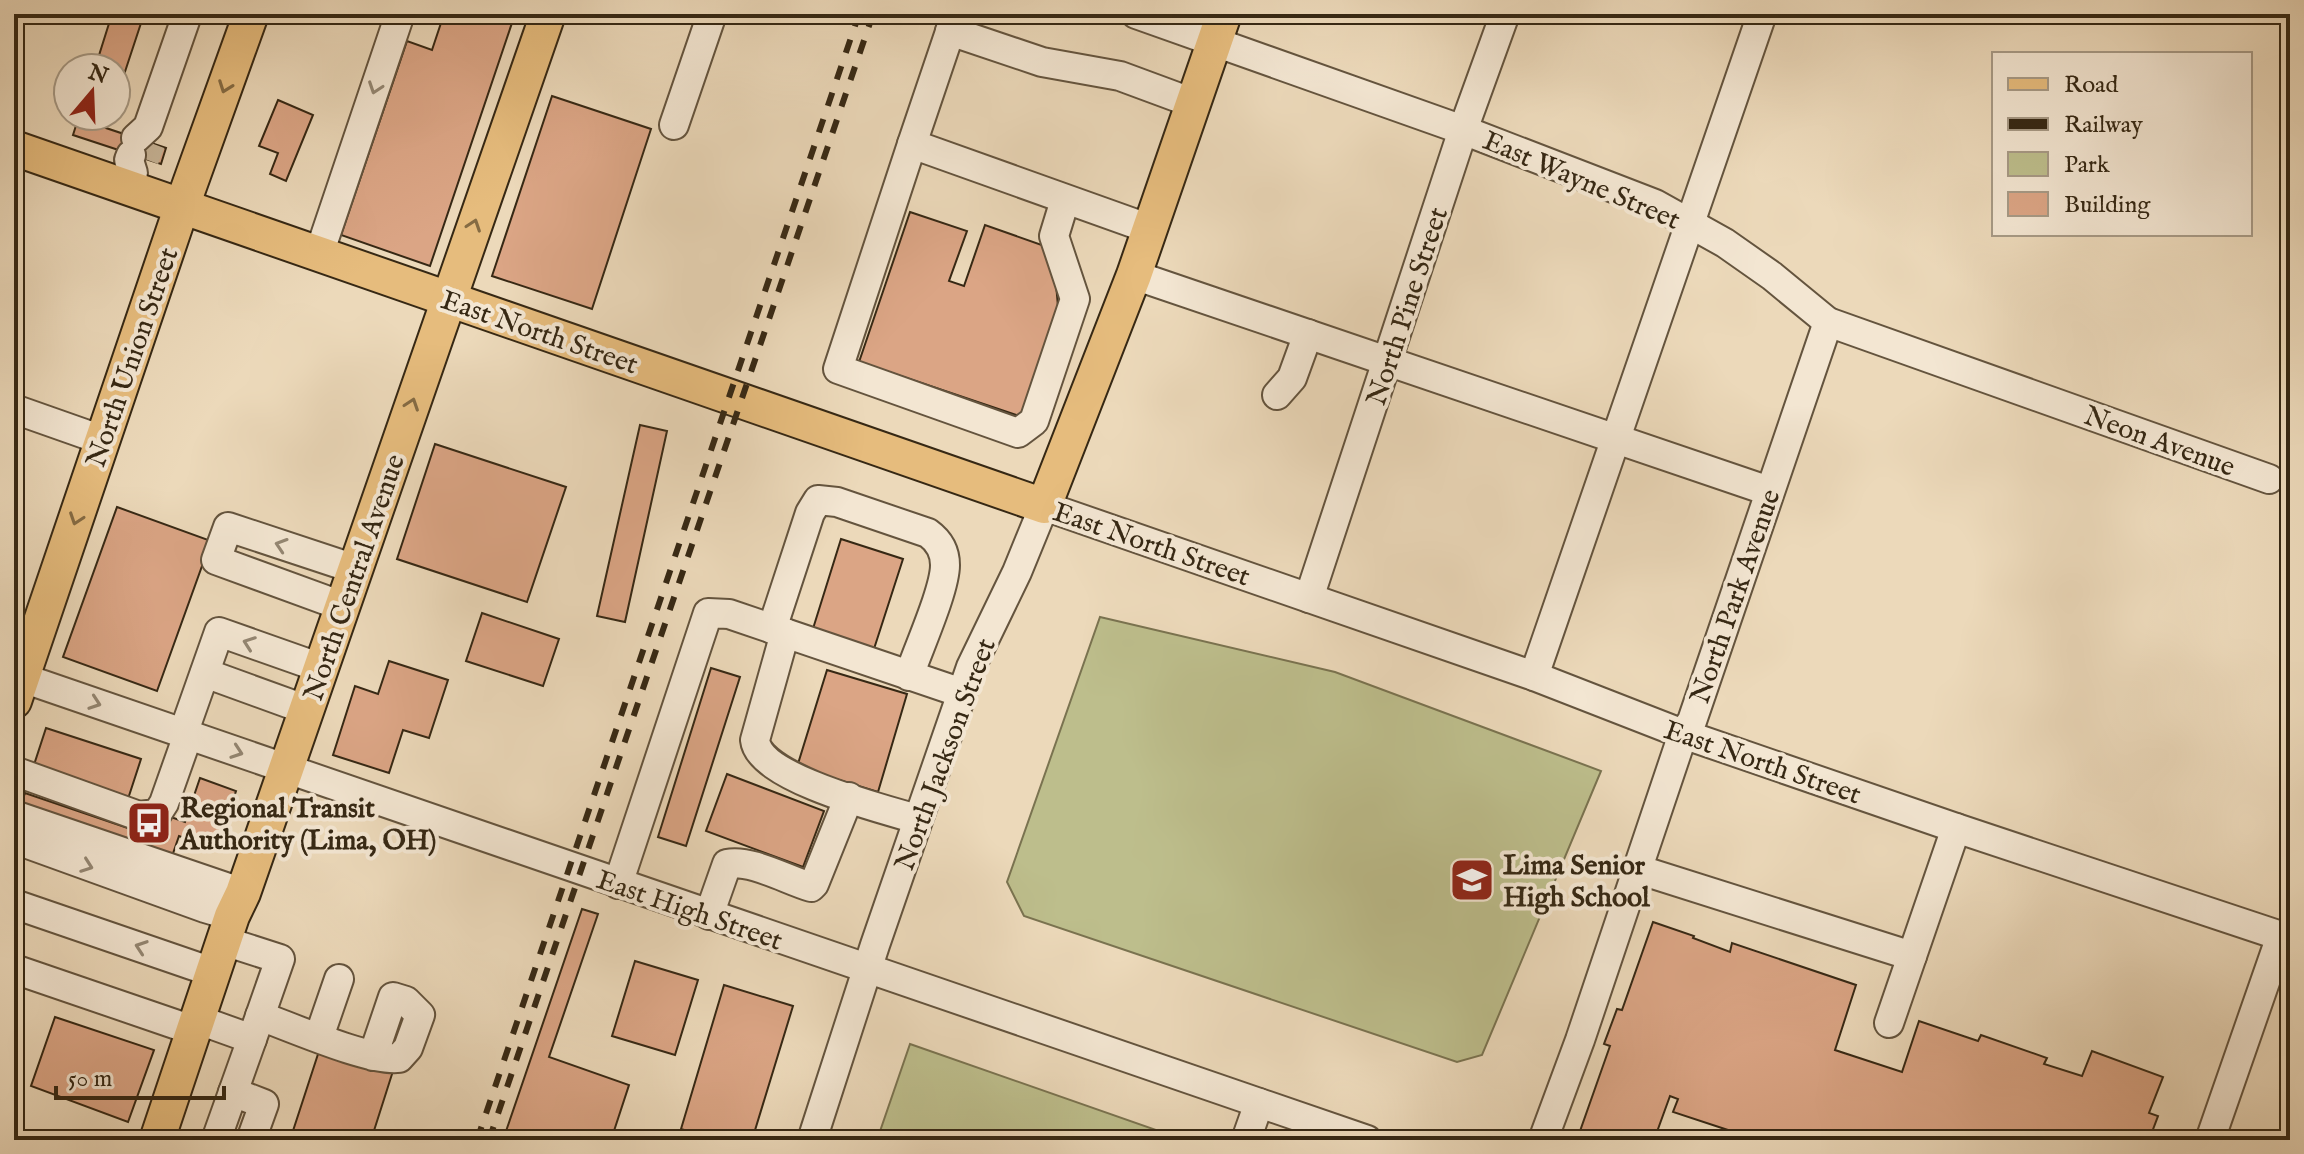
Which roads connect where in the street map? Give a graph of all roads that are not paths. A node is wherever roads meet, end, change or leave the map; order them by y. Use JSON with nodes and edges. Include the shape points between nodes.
{"nodes":[{"id":1,"x":251,"y":14,"type":"edge"},
{"id":2,"x":400,"y":14,"type":"edge"},
{"id":3,"x":548,"y":14,"type":"edge"},
{"id":4,"x":712,"y":14,"type":"edge"},
{"id":5,"x":1136,"y":14,"type":"edge"},
{"id":6,"x":1505,"y":14,"type":"edge"},
{"id":7,"x":1762,"y":14,"type":"edge"},
{"id":8,"x":187,"y":15,"type":"edge"},
{"id":9,"x":953,"y":22,"type":"edge"},
{"id":10,"x":1219,"y":28,"type":"edge"},
{"id":11,"x":1193,"y":103,"type":"junction"},
{"id":12,"x":674,"y":125,"type":"dead end"},
{"id":13,"x":1463,"y":130,"type":"junction"},
{"id":14,"x":912,"y":144,"type":"junction"},
{"id":15,"x":14,"y":148,"type":"edge"},
{"id":16,"x":139,"y":155,"type":"junction"},
{"id":17,"x":1065,"y":200,"type":"junction"},
{"id":18,"x":182,"y":206,"type":"junction"},
{"id":19,"x":1690,"y":224,"type":"junction"},
{"id":20,"x":1150,"y":229,"type":"junction"},
{"id":21,"x":319,"y":254,"type":"junction"},
{"id":22,"x":1134,"y":275,"type":"junction"},
{"id":23,"x":448,"y":299,"type":"junction"},
{"id":24,"x":1828,"y":322,"type":"junction"},
{"id":25,"x":1308,"y":334,"type":"junction"},
{"id":26,"x":1388,"y":361,"type":"junction"},
{"id":27,"x":1277,"y":395,"type":"dead end"},
{"id":28,"x":2051,"y":401,"type":"joint"},
{"id":29,"x":14,"y":409,"type":"edge"},
{"id":30,"x":1616,"y":439,"type":"junction"},
{"id":31,"x":102,"y":440,"type":"junction"},
{"id":32,"x":2269,"y":479,"type":"dead end"},
{"id":33,"x":1769,"y":491,"type":"junction"},
{"id":34,"x":1044,"y":506,"type":"junction"},
{"id":35,"x":355,"y":569,"type":"junction"},
{"id":36,"x":1309,"y":598,"type":"junction"},
{"id":37,"x":342,"y":606,"type":"junction"},
{"id":38,"x":778,"y":631,"type":"junction"},
{"id":39,"x":321,"y":668,"type":"junction"},
{"id":40,"x":205,"y":673,"type":"junction"},
{"id":41,"x":909,"y":676,"type":"junction"},
{"id":42,"x":1534,"y":676,"type":"junction"},
{"id":43,"x":17,"y":685,"type":"edge"},
{"id":44,"x":962,"y":693,"type":"junction"},
{"id":45,"x":307,"y":710,"type":"junction"},
{"id":46,"x":186,"y":734,"type":"junction"},
{"id":47,"x":1683,"y":734,"type":"junction"},
{"id":48,"x":286,"y":769,"type":"junction"},
{"id":49,"x":14,"y":771,"type":"edge"},
{"id":50,"x":849,"y":797,"type":"junction"},
{"id":51,"x":14,"y":815,"type":"edge"},
{"id":52,"x":917,"y":819,"type":"junction"},
{"id":53,"x":1956,"y":828,"type":"junction"},
{"id":54,"x":14,"y":839,"type":"edge"},
{"id":55,"x":1637,"y":869,"type":"junction"},
{"id":56,"x":618,"y":884,"type":"junction"},
{"id":57,"x":14,"y":904,"type":"edge"},
{"id":58,"x":709,"y":915,"type":"junction"},
{"id":59,"x":228,"y":931,"type":"junction"},
{"id":60,"x":2286,"y":937,"type":"edge"},
{"id":61,"x":1912,"y":956,"type":"junction"},
{"id":62,"x":14,"y":969,"type":"edge"},
{"id":63,"x":867,"y":970,"type":"junction"},
{"id":64,"x":339,"y":979,"type":"dead end"},
{"id":65,"x":393,"y":997,"type":"dead end"},
{"id":66,"x":1889,"y":1023,"type":"dead end"},
{"id":67,"x":197,"y":1026,"type":"junction"},
{"id":68,"x":256,"y":1028,"type":"junction"},
{"id":69,"x":319,"y":1037,"type":"junction"},
{"id":70,"x":233,"y":1092,"type":"junction"},
{"id":71,"x":1259,"y":1103,"type":"junction"},
{"id":72,"x":157,"y":1140,"type":"edge"},
{"id":73,"x":216,"y":1140,"type":"edge"},
{"id":74,"x":251,"y":1140,"type":"edge"},
{"id":75,"x":812,"y":1140,"type":"edge"},
{"id":76,"x":1246,"y":1140,"type":"edge"},
{"id":77,"x":1367,"y":1140,"type":"edge"},
{"id":78,"x":1543,"y":1140,"type":"edge"},
{"id":79,"x":2210,"y":1140,"type":"edge"}],
"edges":[{"from":1,"to":18,"type":"main road","name":"North Union Street","one_way":true},
{"from":2,"to":21,"type":"street","one_way":true},
{"from":23,"to":3,"type":"main road","name":"North Central Avenue","one_way":true},
{"from":4,"to":12,"type":"street"},
{"from":5,"to":10,"type":"street","name":"East Wayne Street"},
{"from":6,"to":13,"type":"street","name":"North Pine Street"},
{"from":7,"to":19,"type":"street"},
{"from":8,"to":16,"type":"street"},
{"from":9,"to":11,"type":"street","via":[[1042,62],[1120,76]]},
{"from":9,"to":14,"type":"street"},
{"from":10,"to":11,"type":"main road","name":"North Jackson Street"},
{"from":10,"to":13,"type":"street","name":"East Wayne Street"},
{"from":11,"to":20,"type":"main road","name":"North Jackson Street"},
{"from":13,"to":19,"type":"street","name":"East Wayne Street","via":[[1655,204]]},
{"from":13,"to":26,"type":"street","name":"North Pine Street"},
{"from":14,"to":17,"type":"street"},
{"from":14,"to":17,"type":"street","via":[[838,369],[1018,433],[1034,421],[1075,299],[1054,236]]},
{"from":15,"to":16,"type":"main road","name":"East North Street"},
{"from":16,"to":18,"type":"main road","name":"East North Street"},
{"from":17,"to":20,"type":"street"},
{"from":18,"to":21,"type":"main road","name":"East North Street"},
{"from":18,"to":31,"type":"main road","name":"North Union Street"},
{"from":19,"to":24,"type":"street","name":"East Wayne Street","via":[[1772,276]]},
{"from":19,"to":30,"type":"street"},
{"from":20,"to":22,"type":"main road","name":"North Jackson Street"},
{"from":21,"to":23,"type":"main road","name":"East North Street"},
{"from":22,"to":25,"type":"street"},
{"from":22,"to":34,"type":"main road","name":"North Jackson Street"},
{"from":23,"to":34,"type":"main road","name":"East North Street"},
{"from":35,"to":23,"type":"main road","name":"North Central Avenue","one_way":true},
{"from":24,"to":28,"type":"street","name":"East Wayne Street"},
{"from":24,"to":33,"type":"street","name":"North Park Avenue"},
{"from":25,"to":26,"type":"street"},
{"from":25,"to":27,"type":"street","via":[[1292,378]]},
{"from":26,"to":30,"type":"street"},
{"from":26,"to":36,"type":"street","name":"North Pine Street"},
{"from":28,"to":32,"type":"street","name":"Neon Avenue"},
{"from":29,"to":31,"type":"street"},
{"from":30,"to":33,"type":"street"},
{"from":30,"to":42,"type":"street"},
{"from":31,"to":43,"type":"main road","name":"North Union Street","one_way":true},
{"from":33,"to":47,"type":"street","name":"North Park Avenue","via":[[1692,721]]},
{"from":34,"to":36,"type":"street","name":"East North Street"},
{"from":34,"to":44,"type":"street","name":"North Jackson Street"},
{"from":35,"to":37,"type":"main road","name":"North Central Avenue"},
{"from":35,"to":37,"type":"street","one_way":true,"via":[[228,527],[216,560]]},
{"from":36,"to":42,"type":"street","name":"East North Street"},
{"from":37,"to":39,"type":"main road","name":"North Central Avenue"},
{"from":38,"to":41,"type":"street"},
{"from":38,"to":41,"type":"street","via":[[818,500],[928,533],[938,540],[945,565]]},
{"from":38,"to":50,"type":"street","via":[[755,749],[800,781]]},
{"from":38,"to":56,"type":"street","via":[[729,614],[708,613]]},
{"from":39,"to":40,"type":"street","one_way":true,"via":[[219,632]]},
{"from":39,"to":45,"type":"main road","name":"North Central Avenue"},
{"from":40,"to":45,"type":"street"},
{"from":40,"to":46,"type":"street"},
{"from":41,"to":44,"type":"street"},
{"from":42,"to":47,"type":"street","name":"East North Street"},
{"from":43,"to":46,"type":"street","name":"East High Street","one_way":true},
{"from":44,"to":52,"type":"street","name":"North Jackson Street"},
{"from":45,"to":48,"type":"main road","name":"North Central Avenue"},
{"from":46,"to":48,"type":"street","name":"East High Street","one_way":true},
{"from":46,"to":49,"type":"street","via":[[157,814],[139,816]]},
{"from":47,"to":53,"type":"street","name":"East North Street"},
{"from":47,"to":55,"type":"street","name":"North Park Avenue"},
{"from":48,"to":56,"type":"street","name":"East High Street"},
{"from":48,"to":59,"type":"main road","name":"North Central Avenue"},
{"from":50,"to":52,"type":"street"},
{"from":50,"to":58,"type":"street","via":[[819,879],[811,887],[743,863],[727,864]]},
{"from":51,"to":59,"type":"street"},
{"from":52,"to":63,"type":"street","name":"North Jackson Street"},
{"from":53,"to":60,"type":"street","name":"East North Street"},
{"from":53,"to":61,"type":"street"},
{"from":54,"to":59,"type":"street","one_way":true,"via":[[205,908]]},
{"from":55,"to":61,"type":"street"},
{"from":55,"to":78,"type":"street","name":"North Park Avenue"},
{"from":56,"to":58,"type":"street","name":"East High Street"},
{"from":59,"to":57,"type":"street","one_way":true},
{"from":58,"to":63,"type":"street","name":"East High Street"},
{"from":59,"to":67,"type":"main road","name":"North Central Avenue"},
{"from":59,"to":68,"type":"street","via":[[280,959]]},
{"from":60,"to":79,"type":"street"},
{"from":61,"to":66,"type":"street"},
{"from":62,"to":67,"type":"street"},
{"from":63,"to":71,"type":"street","name":"East High Street"},
{"from":63,"to":75,"type":"street","name":"North Jackson Street"},
{"from":64,"to":69,"type":"street"},
{"from":65,"to":69,"type":"street","via":[[420,1015],[399,1058],[385,1060]]},
{"from":67,"to":68,"type":"street"},
{"from":67,"to":72,"type":"main road","name":"North Central Avenue"},
{"from":68,"to":69,"type":"street"},
{"from":68,"to":70,"type":"street"},
{"from":70,"to":73,"type":"street"},
{"from":70,"to":74,"type":"street","via":[[264,1104]]},
{"from":71,"to":76,"type":"street"},
{"from":71,"to":77,"type":"street","name":"East High Street"}]}
